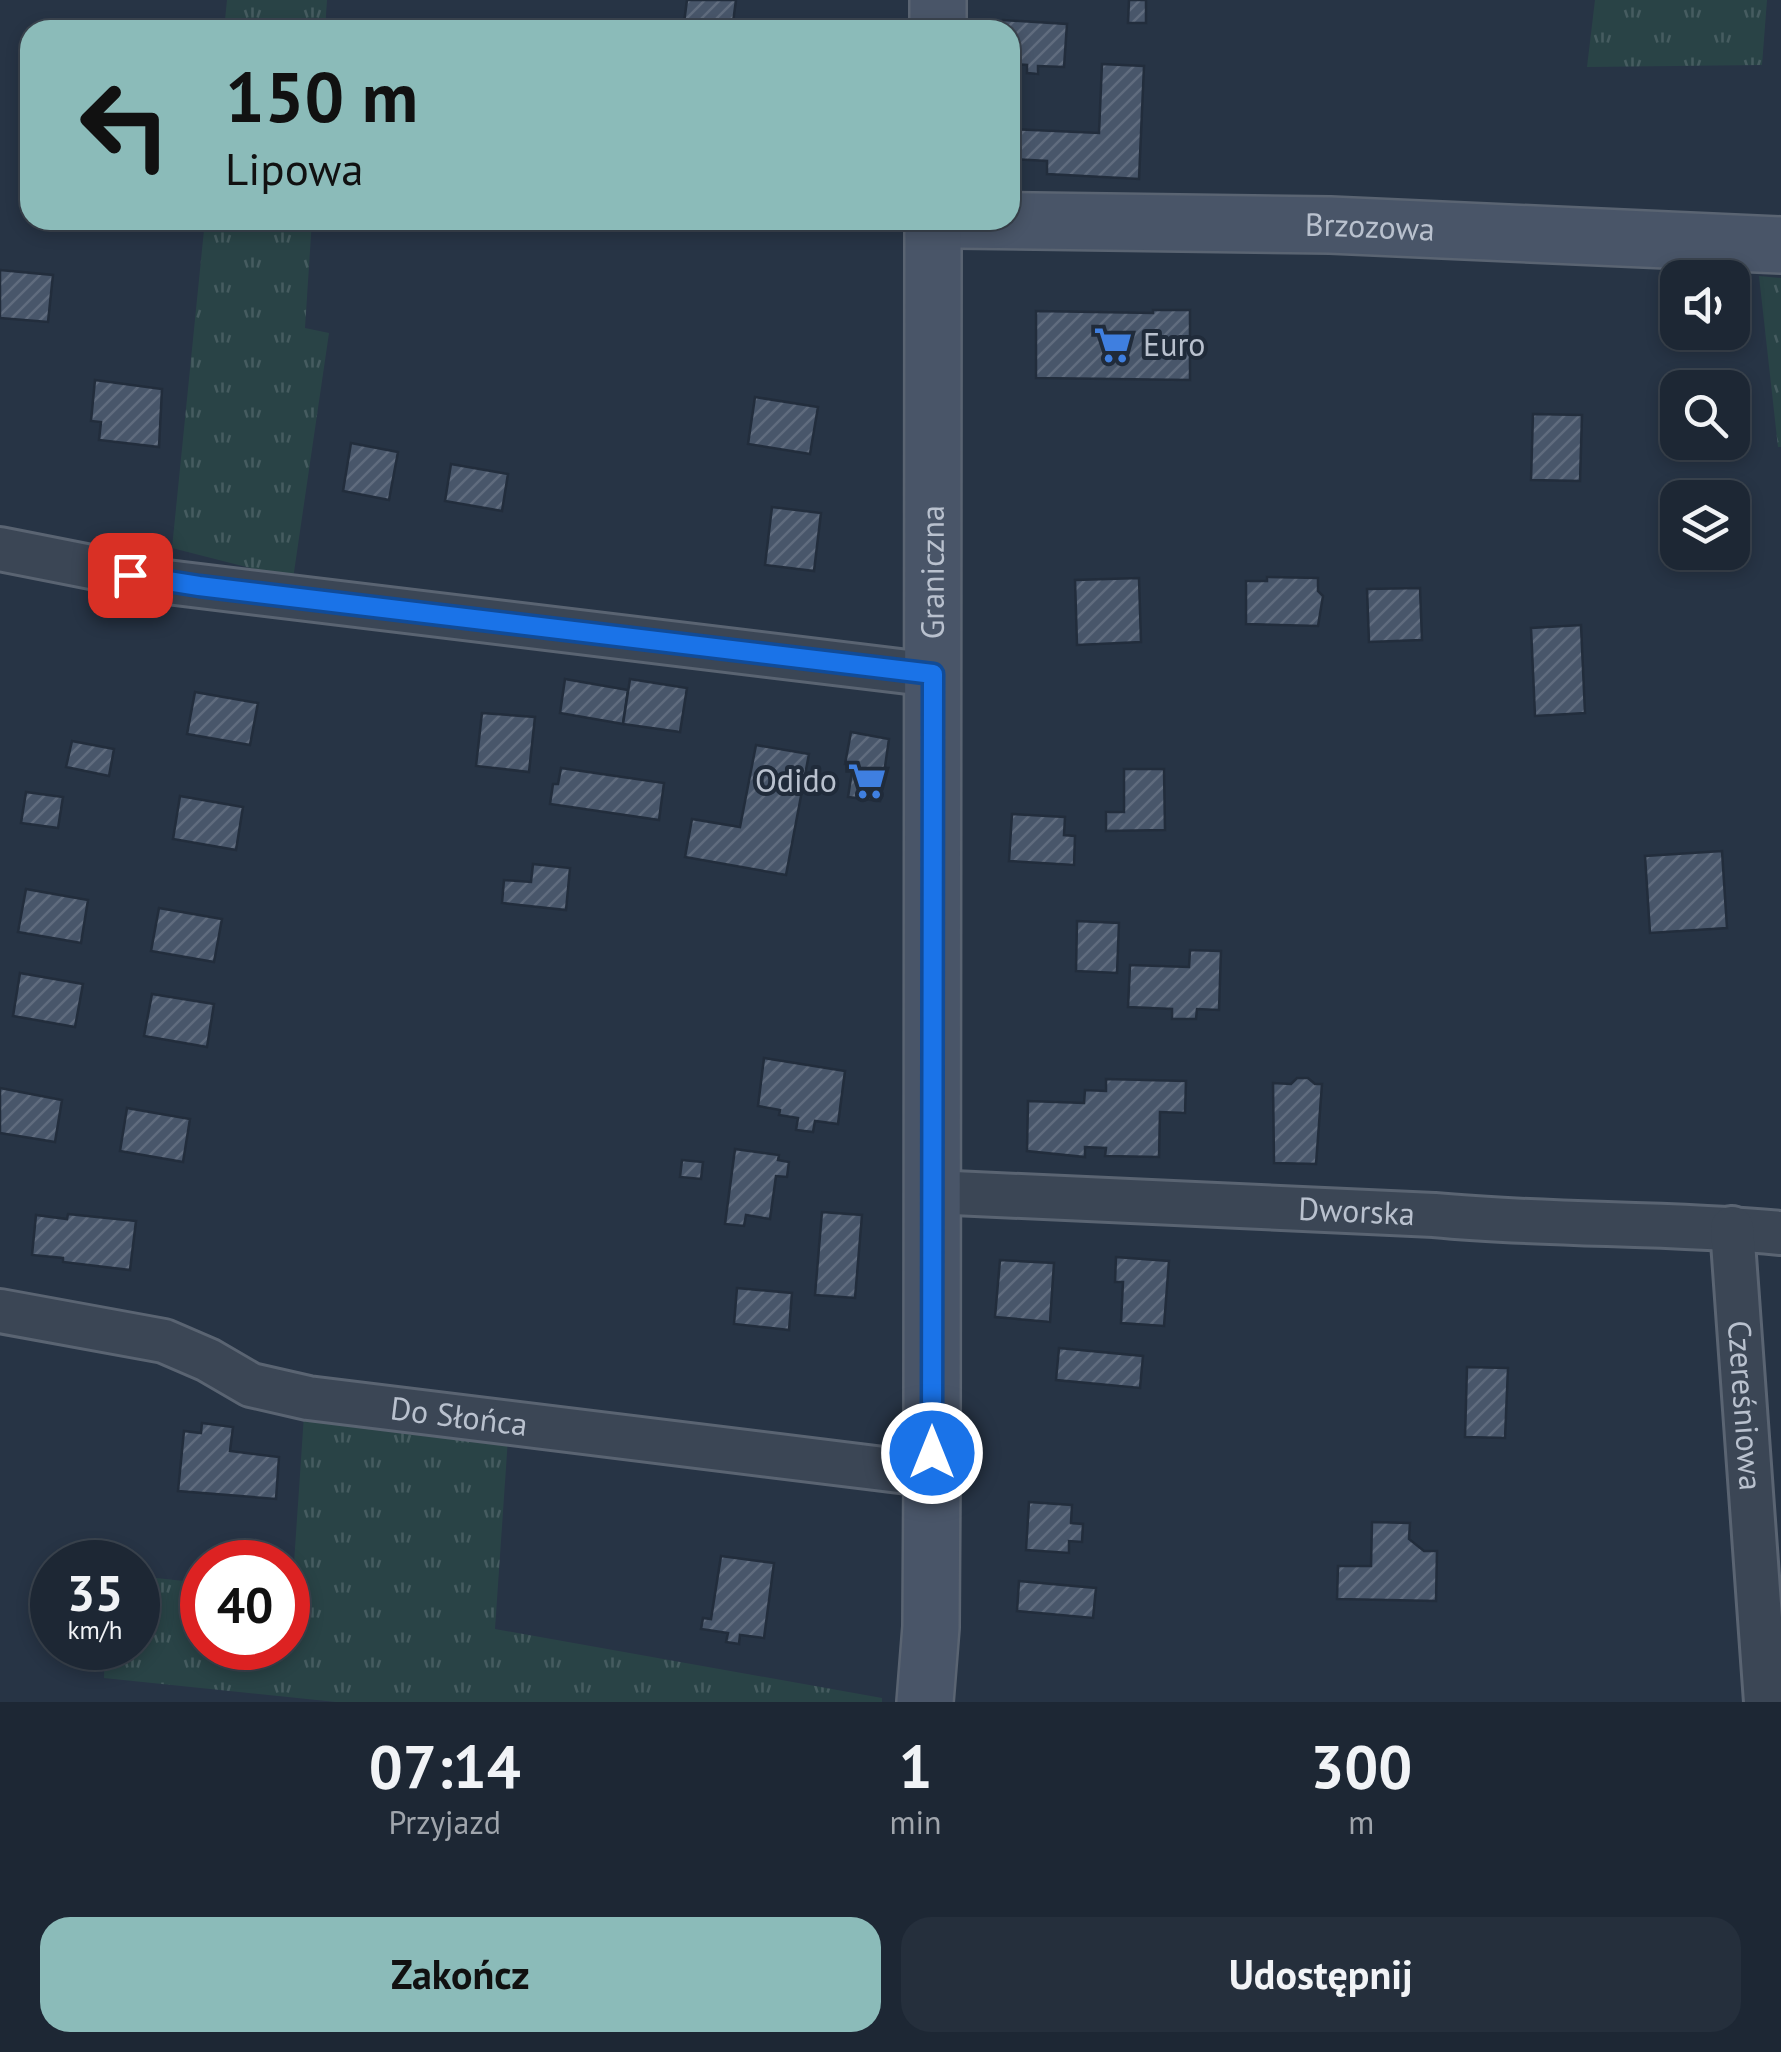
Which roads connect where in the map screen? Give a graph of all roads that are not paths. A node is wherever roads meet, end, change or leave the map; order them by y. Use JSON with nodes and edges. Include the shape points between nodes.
{"nodes":[{"id":1,"x":1020,"y":221,"type":"edge"},
{"id":2,"x":933,"y":230,"type":"edge"},
{"id":3,"x":1781,"y":245,"type":"edge"},
{"id":4,"x":0,"y":549,"type":"edge"},
{"id":5,"x":933,"y":674,"type":"junction"},
{"id":6,"x":932,"y":1192,"type":"junction"},
{"id":7,"x":1732,"y":1228,"type":"junction"},
{"id":8,"x":1781,"y":1233,"type":"edge"},
{"id":9,"x":0,"y":1311,"type":"edge"},
{"id":10,"x":932,"y":1476,"type":"junction"},
{"id":11,"x":925,"y":1702,"type":"edge"},
{"id":12,"x":1766,"y":1702,"type":"edge"}],
"edges":[{"from":1,"to":3,"type":"street","name":"Brzozowa","via":[[1330,224]]},
{"from":2,"to":5,"type":"street","name":"Graniczna"},
{"from":4,"to":5,"type":"street","via":[[167,582]]},
{"from":5,"to":6,"type":"street","name":"Graniczna"},
{"from":6,"to":7,"type":"street","name":"Dworska"},
{"from":6,"to":10,"type":"street","name":"Graniczna"},
{"from":7,"to":8,"type":"street","name":"Dworska"},
{"from":7,"to":12,"type":"street","name":"Czereśniowa"},
{"from":9,"to":10,"type":"street","name":"Do Słońca","via":[[164,1341],[251,1385],[308,1398]]},
{"from":10,"to":11,"type":"street","name":"Graniczna"}]}
